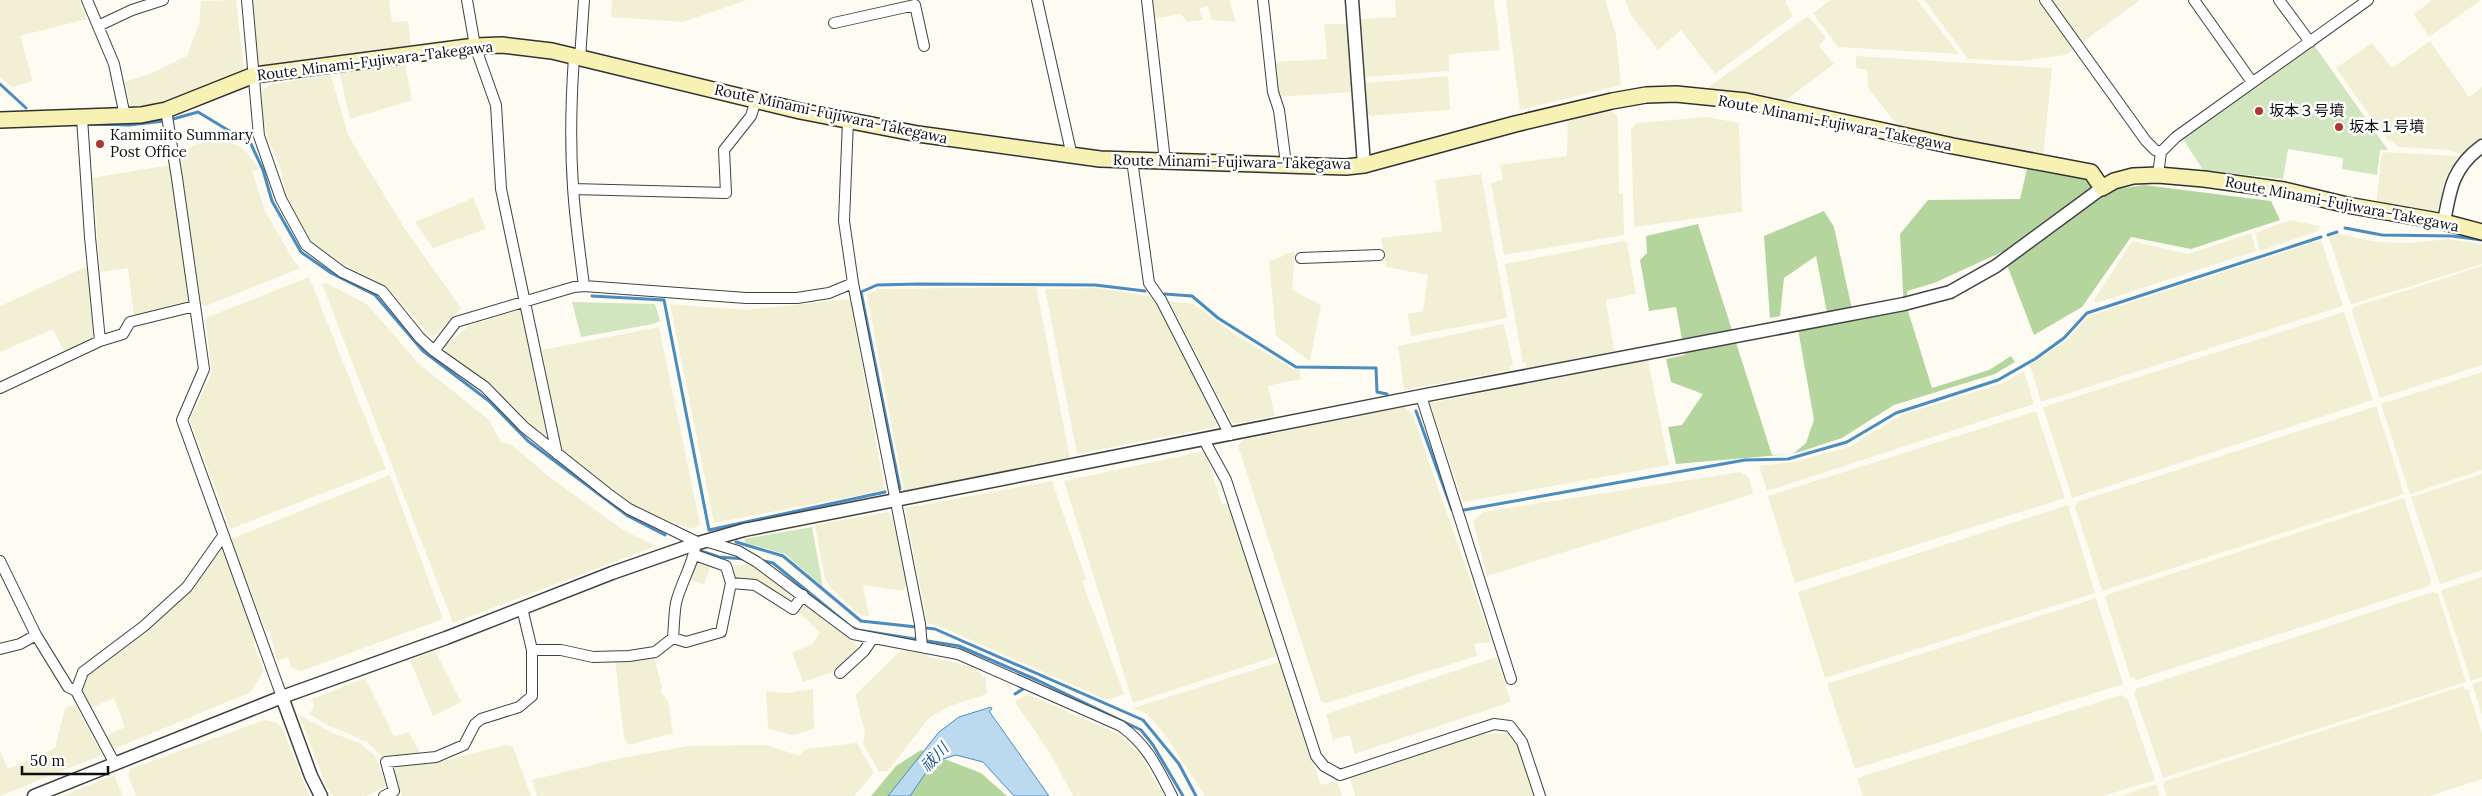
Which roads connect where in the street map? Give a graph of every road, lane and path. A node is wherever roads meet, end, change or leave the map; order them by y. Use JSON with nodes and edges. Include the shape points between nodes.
{"nodes":[{"id":1,"x":87,"y":0,"type":"edge"},
{"id":2,"x":163,"y":0,"type":"edge"},
{"id":3,"x":247,"y":0,"type":"edge"},
{"id":4,"x":467,"y":0,"type":"edge"},
{"id":5,"x":584,"y":0,"type":"edge"},
{"id":6,"x":1037,"y":0,"type":"edge"},
{"id":7,"x":1147,"y":0,"type":"edge"},
{"id":8,"x":1263,"y":0,"type":"edge"},
{"id":9,"x":1352,"y":0,"type":"edge"},
{"id":10,"x":2045,"y":0,"type":"edge"},
{"id":11,"x":2194,"y":0,"type":"edge"},
{"id":12,"x":2279,"y":0,"type":"edge"},
{"id":13,"x":2368,"y":0,"type":"edge"},
{"id":14,"x":834,"y":23,"type":"dead end"},
{"id":15,"x":98,"y":26,"type":"junction"},
{"id":16,"x":2310,"y":42,"type":"junction"},
{"id":17,"x":475,"y":46,"type":"junction"},
{"id":18,"x":924,"y":46,"type":"dead end"},
{"id":19,"x":577,"y":58,"type":"junction"},
{"id":20,"x":254,"y":75,"type":"junction"},
{"id":21,"x":2252,"y":82,"type":"junction"},
{"id":22,"x":756,"y":100,"type":"junction"},
{"id":23,"x":166,"y":110,"type":"junction"},
{"id":24,"x":125,"y":116,"type":"junction"},
{"id":25,"x":82,"y":118,"type":"junction"},
{"id":26,"x":0,"y":120,"type":"edge"},
{"id":27,"x":848,"y":120,"type":"junction"},
{"id":28,"x":2482,"y":146,"type":"edge"},
{"id":29,"x":2161,"y":152,"type":"junction"},
{"id":30,"x":1072,"y":156,"type":"junction"},
{"id":31,"x":1132,"y":160,"type":"junction"},
{"id":32,"x":1165,"y":161,"type":"junction"},
{"id":33,"x":1286,"y":164,"type":"junction"},
{"id":34,"x":1364,"y":165,"type":"junction"},
{"id":35,"x":2158,"y":175,"type":"junction"},
{"id":36,"x":2102,"y":188,"type":"junction"},
{"id":37,"x":573,"y":189,"type":"junction"},
{"id":38,"x":2444,"y":222,"type":"junction"},
{"id":39,"x":2482,"y":232,"type":"edge"},
{"id":40,"x":1379,"y":255,"type":"dead end"},
{"id":41,"x":1301,"y":258,"type":"dead end"},
{"id":42,"x":853,"y":283,"type":"junction"},
{"id":43,"x":584,"y":286,"type":"junction"},
{"id":44,"x":526,"y":300,"type":"junction"},
{"id":45,"x":195,"y":306,"type":"junction"},
{"id":46,"x":100,"y":341,"type":"junction"},
{"id":47,"x":434,"y":351,"type":"junction"},
{"id":48,"x":0,"y":388,"type":"edge"},
{"id":49,"x":1421,"y":396,"type":"junction"},
{"id":50,"x":1230,"y":435,"type":"junction"},
{"id":51,"x":1204,"y":440,"type":"junction"},
{"id":52,"x":557,"y":454,"type":"junction"},
{"id":53,"x":896,"y":501,"type":"junction"},
{"id":54,"x":223,"y":536,"type":"junction"},
{"id":55,"x":698,"y":546,"type":"junction"},
{"id":56,"x":0,"y":561,"type":"edge"},
{"id":57,"x":731,"y":583,"type":"junction"},
{"id":58,"x":803,"y":595,"type":"junction"},
{"id":59,"x":522,"y":608,"type":"junction"},
{"id":60,"x":36,"y":635,"type":"junction"},
{"id":61,"x":674,"y":638,"type":"junction"},
{"id":62,"x":873,"y":638,"type":"junction"},
{"id":63,"x":922,"y":644,"type":"junction"},
{"id":64,"x":0,"y":650,"type":"edge"},
{"id":65,"x":532,"y":650,"type":"junction"},
{"id":66,"x":840,"y":672,"type":"dead end"},
{"id":67,"x":1512,"y":679,"type":"dead end"},
{"id":68,"x":76,"y":691,"type":"junction"},
{"id":69,"x":282,"y":697,"type":"junction"},
{"id":70,"x":115,"y":764,"type":"junction"},
{"id":71,"x":34,"y":796,"type":"edge"},
{"id":72,"x":321,"y":796,"type":"edge"},
{"id":73,"x":384,"y":796,"type":"edge"},
{"id":74,"x":1172,"y":796,"type":"edge"},
{"id":75,"x":1540,"y":796,"type":"edge"}],
"edges":[{"from":1,"to":15,"type":"street"},
{"from":2,"to":15,"type":"street"},
{"from":3,"to":20,"type":"street"},
{"from":4,"to":17,"type":"street"},
{"from":5,"to":19,"type":"street"},
{"from":6,"to":30,"type":"street"},
{"from":7,"to":32,"type":"street"},
{"from":8,"to":33,"type":"street","via":[[1273,92],[1279,110]]},
{"from":9,"to":34,"type":"street"},
{"from":10,"to":29,"type":"street","via":[[2151,147]]},
{"from":11,"to":21,"type":"street"},
{"from":12,"to":16,"type":"street"},
{"from":13,"to":16,"type":"street"},
{"from":14,"to":18,"type":"street","via":[[915,5]]},
{"from":15,"to":24,"type":"street","via":[[114,64]]},
{"from":16,"to":21,"type":"street"},
{"from":17,"to":19,"type":"main road","name":"Route Minami-Fujiwara-Takegawa","via":[[502,45],[552,51]]},
{"from":17,"to":20,"type":"main road","name":"Route Minami-Fujiwara-Takegawa"},
{"from":17,"to":44,"type":"street","via":[[496,104],[502,189]]},
{"from":19,"to":22,"type":"main road","name":"Route Minami-Fujiwara-Takegawa"},
{"from":19,"to":37,"type":"street","via":[[571,99]]},
{"from":20,"to":23,"type":"main road","name":"Route Minami-Fujiwara-Takegawa"},
{"from":20,"to":47,"type":"street","via":[[259,136],[282,199],[306,245],[342,272],[382,291]]},
{"from":21,"to":29,"type":"street","via":[[2176,137]]},
{"from":22,"to":27,"type":"main road","name":"Route Minami-Fujiwara-Takegawa"},
{"from":22,"to":37,"type":"street","via":[[751,116],[724,150],[726,193]]},
{"from":23,"to":24,"type":"main road","name":"Route Minami-Fujiwara-Takegawa"},
{"from":23,"to":45,"type":"street"},
{"from":24,"to":25,"type":"main road","name":"Route Minami-Fujiwara-Takegawa"},
{"from":25,"to":26,"type":"main road","name":"Route Minami-Fujiwara-Takegawa"},
{"from":25,"to":46,"type":"street"},
{"from":27,"to":30,"type":"main road","name":"Route Minami-Fujiwara-Takegawa","via":[[918,134]]},
{"from":27,"to":42,"type":"street","via":[[844,221]]},
{"from":28,"to":38,"type":"street","via":[[2460,165]]},
{"from":29,"to":35,"type":"street"},
{"from":30,"to":31,"type":"main road","name":"Route Minami-Fujiwara-Takegawa"},
{"from":31,"to":32,"type":"main road","name":"Route Minami-Fujiwara-Takegawa"},
{"from":31,"to":50,"type":"street","via":[[1150,283]]},
{"from":32,"to":33,"type":"main road","name":"Route Minami-Fujiwara-Takegawa"},
{"from":33,"to":34,"type":"main road","name":"Route Minami-Fujiwara-Takegawa"},
{"from":34,"to":36,"type":"main road","name":"Route Minami-Fujiwara-Takegawa","via":[[1612,100],[1676,94],[1746,101],[2091,172]]},
{"from":35,"to":36,"type":"main road","name":"Route Minami-Fujiwara-Takegawa","via":[[2133,176]]},
{"from":35,"to":38,"type":"main road","name":"Route Minami-Fujiwara-Takegawa","via":[[2284,190]]},
{"from":36,"to":49,"type":"street","via":[[1996,266],[1950,292],[1904,304]]},
{"from":37,"to":43,"type":"street"},
{"from":38,"to":39,"type":"main road","name":"Route Minami-Fujiwara-Takegawa"},
{"from":40,"to":41,"type":"street"},
{"from":42,"to":43,"type":"street","via":[[829,293],[797,298],[746,298]]},
{"from":42,"to":53,"type":"street"},
{"from":43,"to":44,"type":"street"},
{"from":44,"to":47,"type":"street","via":[[456,322]]},
{"from":44,"to":52,"type":"street"},
{"from":45,"to":46,"type":"street","via":[[130,322],[123,334]]},
{"from":45,"to":54,"type":"street","via":[[204,369],[182,420]]},
{"from":46,"to":48,"type":"street"},
{"from":47,"to":52,"type":"street","via":[[485,387],[524,427]]},
{"from":49,"to":50,"type":"street"},
{"from":49,"to":67,"type":"street"},
{"from":50,"to":51,"type":"street"},
{"from":51,"to":53,"type":"street"},
{"from":51,"to":75,"type":"street","via":[[1226,480],[1316,756],[1324,766],[1340,775],[1494,724],[1510,726],[1522,742]]},
{"from":52,"to":55,"type":"street","via":[[629,509]]},
{"from":53,"to":55,"type":"street","via":[[761,526]]},
{"from":53,"to":63,"type":"street"},
{"from":54,"to":68,"type":"street","via":[[187,587],[144,626],[83,672]]},
{"from":54,"to":69,"type":"street"},
{"from":55,"to":57,"type":"street","via":[[726,566]]},
{"from":55,"to":58,"type":"street","via":[[743,553]]},
{"from":55,"to":59,"type":"street"},
{"from":55,"to":61,"type":"street","via":[[676,604]]},
{"from":56,"to":60,"type":"street"},
{"from":57,"to":58,"type":"street","via":[[755,585],[793,609]]},
{"from":57,"to":61,"type":"street","via":[[721,632],[686,642]]},
{"from":58,"to":62,"type":"street","via":[[845,629]]},
{"from":59,"to":65,"type":"street"},
{"from":59,"to":69,"type":"street"},
{"from":60,"to":64,"type":"street"},
{"from":60,"to":68,"type":"street","via":[[68,688]]},
{"from":61,"to":65,"type":"street","via":[[655,652],[629,656],[593,657],[561,650]]},
{"from":62,"to":63,"type":"street"},
{"from":62,"to":66,"type":"street","via":[[864,651]]},
{"from":63,"to":74,"type":"street","via":[[958,654],[1121,726],[1148,751]]},
{"from":65,"to":73,"type":"street","via":[[532,696],[519,707],[481,719],[464,745],[436,757],[386,762],[394,792]]},
{"from":68,"to":70,"type":"street"},
{"from":69,"to":70,"type":"street"},
{"from":69,"to":72,"type":"street"},
{"from":70,"to":71,"type":"street"}]}
